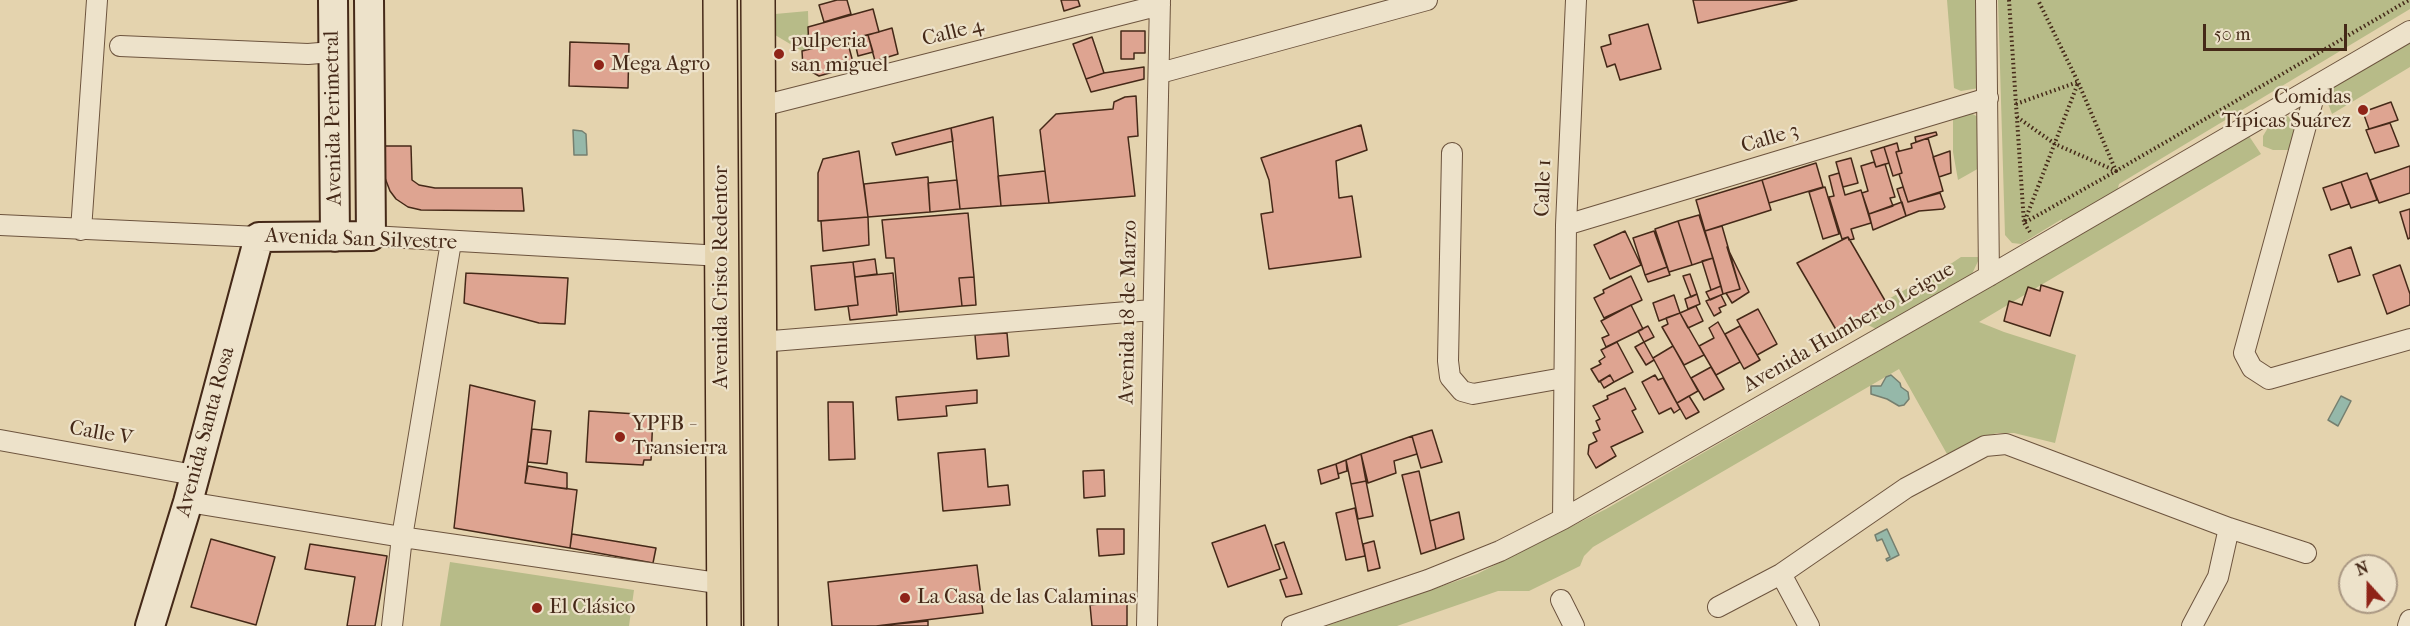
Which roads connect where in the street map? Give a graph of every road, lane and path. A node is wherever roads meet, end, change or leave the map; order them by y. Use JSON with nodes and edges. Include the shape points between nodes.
{"nodes":[{"id":1,"x":97,"y":0,"type":"edge"},
{"id":2,"x":333,"y":0,"type":"edge"},
{"id":3,"x":369,"y":0,"type":"edge"},
{"id":4,"x":720,"y":0,"type":"edge"},
{"id":5,"x":758,"y":0,"type":"edge"},
{"id":6,"x":1425,"y":0,"type":"edge"},
{"id":7,"x":1576,"y":0,"type":"edge"},
{"id":8,"x":1986,"y":0,"type":"edge"},
{"id":9,"x":2009,"y":0,"type":"edge"},
{"id":10,"x":2038,"y":0,"type":"edge"},
{"id":11,"x":2409,"y":0,"type":"edge"},
{"id":12,"x":1160,"y":3,"type":"edge"},
{"id":13,"x":2410,"y":31,"type":"edge"},
{"id":14,"x":120,"y":46,"type":"dead end"},
{"id":15,"x":332,"y":52,"type":"junction"},
{"id":16,"x":1160,"y":73,"type":"junction"},
{"id":17,"x":2078,"y":82,"type":"junction"},
{"id":18,"x":2317,"y":85,"type":"junction"},
{"id":19,"x":1988,"y":98,"type":"junction"},
{"id":20,"x":2016,"y":104,"type":"junction"},
{"id":21,"x":758,"y":107,"type":"junction"},
{"id":22,"x":2017,"y":117,"type":"junction"},
{"id":23,"x":2055,"y":144,"type":"junction"},
{"id":24,"x":1452,"y":153,"type":"dead end"},
{"id":25,"x":2116,"y":171,"type":"junction"},
{"id":26,"x":2024,"y":222,"type":"junction"},
{"id":27,"x":0,"y":225,"type":"edge"},
{"id":28,"x":1566,"y":225,"type":"junction"},
{"id":29,"x":81,"y":230,"type":"junction"},
{"id":30,"x":371,"y":236,"type":"junction"},
{"id":31,"x":259,"y":237,"type":"junction"},
{"id":32,"x":335,"y":237,"type":"junction"},
{"id":33,"x":451,"y":242,"type":"junction"},
{"id":34,"x":722,"y":256,"type":"junction"},
{"id":35,"x":1989,"y":276,"type":"junction"},
{"id":36,"x":1152,"y":310,"type":"junction"},
{"id":37,"x":2410,"y":339,"type":"edge"},
{"id":38,"x":760,"y":342,"type":"junction"},
{"id":39,"x":1563,"y":378,"type":"junction"},
{"id":40,"x":0,"y":440,"type":"edge"},
{"id":41,"x":191,"y":489,"type":"junction"},
{"id":42,"x":1563,"y":519,"type":"junction"},
{"id":43,"x":2229,"y":528,"type":"junction"},
{"id":44,"x":402,"y":537,"type":"junction"},
{"id":45,"x":2306,"y":554,"type":"dead end"},
{"id":46,"x":1781,"y":574,"type":"junction"},
{"id":47,"x":724,"y":584,"type":"junction"},
{"id":48,"x":1561,"y":600,"type":"dead end"},
{"id":49,"x":1718,"y":607,"type":"dead end"},
{"id":50,"x":2410,"y":620,"type":"edge"},
{"id":51,"x":150,"y":626,"type":"edge"},
{"id":52,"x":392,"y":626,"type":"edge"},
{"id":53,"x":724,"y":626,"type":"edge"},
{"id":54,"x":761,"y":626,"type":"edge"},
{"id":55,"x":1147,"y":626,"type":"edge"},
{"id":56,"x":1292,"y":626,"type":"edge"},
{"id":57,"x":1574,"y":626,"type":"edge"},
{"id":58,"x":1809,"y":626,"type":"edge"},
{"id":59,"x":2192,"y":626,"type":"edge"},
{"id":60,"x":2408,"y":626,"type":"edge"}],
"edges":[{"from":1,"to":29,"type":"street"},
{"from":2,"to":15,"type":"street","name":"Avenida Perimetral"},
{"from":3,"to":30,"type":"street","name":"Avenida Perimetral"},
{"from":4,"to":34,"type":"highway","name":"Avenida Cristo Redentor"},
{"from":5,"to":21,"type":"highway","name":"Avenida Cristo Redentor"},
{"from":6,"to":16,"type":"street"},
{"from":7,"to":28,"type":"street","name":"Calle 1"},
{"from":8,"to":19,"type":"street"},
{"from":9,"to":20,"type":"path"},
{"from":10,"to":17,"type":"path"},
{"from":11,"to":25,"type":"path"},
{"from":12,"to":16,"type":"street","name":"Avenida 18 de Marzo"},
{"from":12,"to":21,"type":"street","name":"Calle 4"},
{"from":13,"to":18,"type":"street","name":"Avenida Humberto Leigue"},
{"from":14,"to":15,"type":"street"},
{"from":15,"to":32,"type":"street","name":"Avenida Perimetral"},
{"from":16,"to":36,"type":"street","name":"Avenida 18 de Marzo"},
{"from":17,"to":20,"type":"path"},
{"from":17,"to":23,"type":"path"},
{"from":17,"to":25,"type":"path"},
{"from":18,"to":35,"type":"street","name":"Avenida Humberto Leigue"},
{"from":18,"to":37,"type":"street","via":[[2244,353],[2252,368],[2269,379]]},
{"from":19,"to":28,"type":"street","name":"Calle 3"},
{"from":19,"to":35,"type":"street"},
{"from":20,"to":22,"type":"path"},
{"from":21,"to":38,"type":"highway","name":"Avenida Cristo Redentor"},
{"from":22,"to":23,"type":"path"},
{"from":22,"to":26,"type":"path"},
{"from":23,"to":25,"type":"path"},
{"from":23,"to":26,"type":"path"},
{"from":24,"to":39,"type":"street","via":[[1450,376],[1462,391],[1473,394]]},
{"from":25,"to":26,"type":"path"},
{"from":27,"to":29,"type":"street","name":"Avenida San Silvestre"},
{"from":28,"to":39,"type":"street","name":"Calle 1"},
{"from":29,"to":31,"type":"street","name":"Avenida San Silvestre"},
{"from":30,"to":32,"type":"street","name":"Avenida San Silvestre"},
{"from":30,"to":33,"type":"street","name":"Avenida San Silvestre"},
{"from":31,"to":32,"type":"street","name":"Avenida San Silvestre"},
{"from":31,"to":41,"type":"street","name":"Avenida Santa Rosa"},
{"from":33,"to":34,"type":"street","name":"Avenida San Silvestre"},
{"from":33,"to":44,"type":"street"},
{"from":34,"to":47,"type":"highway","name":"Avenida Cristo Redentor"},
{"from":35,"to":42,"type":"street","name":"Avenida Humberto Leigue"},
{"from":36,"to":38,"type":"street"},
{"from":36,"to":55,"type":"street","name":"Avenida 18 de Marzo"},
{"from":38,"to":54,"type":"highway","name":"Avenida Cristo Redentor"},
{"from":39,"to":42,"type":"street","name":"Calle 1"},
{"from":40,"to":41,"type":"street","name":"Calle V"},
{"from":41,"to":44,"type":"street","name":"Calle V"},
{"from":41,"to":51,"type":"street","name":"Avenida Santa Rosa"},
{"from":42,"to":56,"type":"street","name":"Avenida Humberto Leigue","via":[[1500,551],[1428,580]]},
{"from":43,"to":45,"type":"street"},
{"from":43,"to":46,"type":"street","via":[[2006,444],[1985,446],[1906,488]]},
{"from":43,"to":59,"type":"street","via":[[2218,577]]},
{"from":44,"to":47,"type":"street","name":"Calle V"},
{"from":44,"to":52,"type":"street"},
{"from":46,"to":49,"type":"street"},
{"from":46,"to":58,"type":"street"},
{"from":47,"to":53,"type":"highway","name":"Avenida Cristo Redentor"},
{"from":48,"to":57,"type":"street"},
{"from":50,"to":60,"type":"street"}]}
